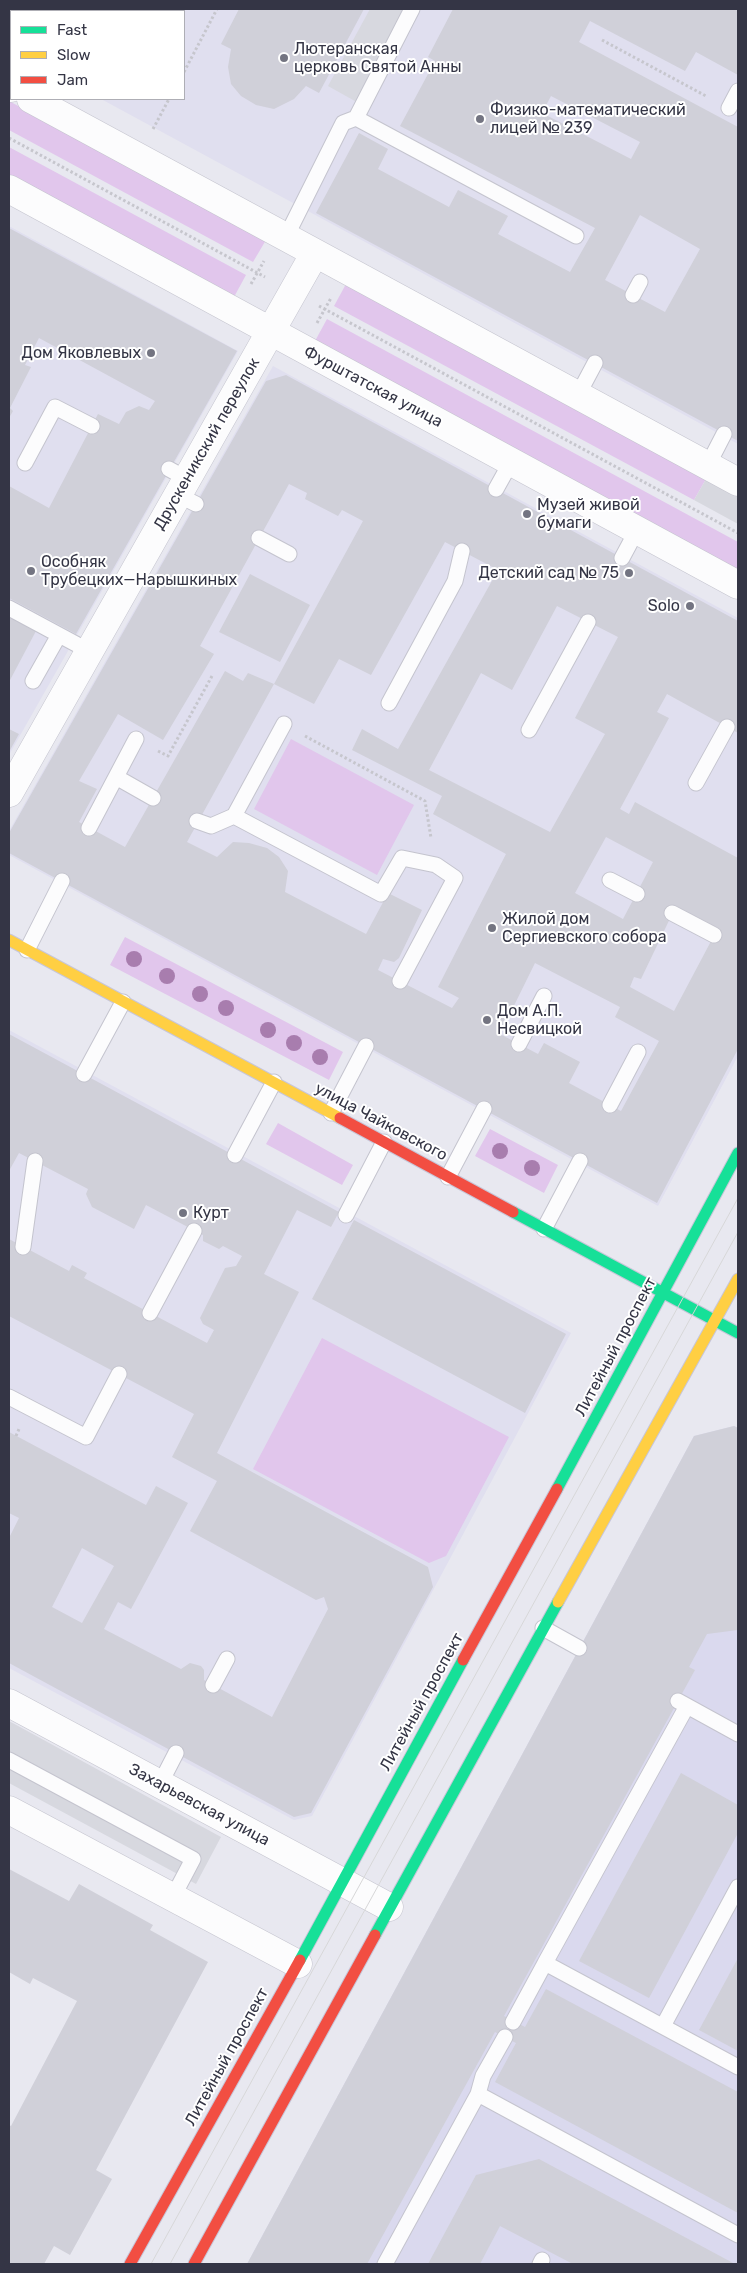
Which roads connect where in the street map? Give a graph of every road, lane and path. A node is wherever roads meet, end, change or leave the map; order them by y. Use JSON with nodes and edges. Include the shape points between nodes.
{"nodes":[{"id":1,"x":217,"y":9,"type":"edge"},
{"id":2,"x":412,"y":9,"type":"edge"},
{"id":3,"x":602,"y":40,"type":"dead end"},
{"id":4,"x":185,"y":70,"type":"edge"},
{"id":5,"x":738,"y":91,"type":"edge"},
{"id":6,"x":33,"y":100,"type":"edge"},
{"id":7,"x":168,"y":100,"type":"edge"},
{"id":8,"x":729,"y":108,"type":"joint"},
{"id":9,"x":356,"y":118,"type":"junction"},
{"id":10,"x":149,"y":137,"type":"dead end"},
{"id":11,"x":9,"y":138,"type":"edge"},
{"id":12,"x":9,"y":190,"type":"edge"},
{"id":13,"x":576,"y":236,"type":"dead end"},
{"id":14,"x":286,"y":237,"type":"junction"},
{"id":15,"x":315,"y":253,"type":"junction"},
{"id":16,"x":265,"y":259,"type":"dead end"},
{"id":17,"x":258,"y":273,"type":"junction"},
{"id":18,"x":266,"y":278,"type":"dead end"},
{"id":19,"x":250,"y":287,"type":"dead end"},
{"id":20,"x":333,"y":296,"type":"dead end"},
{"id":21,"x":311,"y":302,"type":"dead end"},
{"id":22,"x":325,"y":309,"type":"junction"},
{"id":23,"x":314,"y":330,"type":"dead end"},
{"id":24,"x":271,"y":331,"type":"junction"},
{"id":25,"x":595,"y":363,"type":"dead end"},
{"id":26,"x":578,"y":395,"type":"junction"},
{"id":27,"x":92,"y":426,"type":"dead end"},
{"id":28,"x":724,"y":434,"type":"dead end"},
{"id":29,"x":511,"y":462,"type":"junction"},
{"id":30,"x":25,"y":463,"type":"dead end"},
{"id":31,"x":708,"y":465,"type":"junction"},
{"id":32,"x":738,"y":482,"type":"edge"},
{"id":33,"x":496,"y":489,"type":"dead end"},
{"id":34,"x":637,"y":530,"type":"junction"},
{"id":35,"x":738,"y":533,"type":"edge"},
{"id":36,"x":259,"y":538,"type":"dead end"},
{"id":37,"x":462,"y":551,"type":"dead end"},
{"id":38,"x":289,"y":554,"type":"dead end"},
{"id":39,"x":622,"y":558,"type":"dead end"},
{"id":40,"x":738,"y":585,"type":"edge"},
{"id":41,"x":9,"y":608,"type":"edge"},
{"id":42,"x":588,"y":622,"type":"dead end"},
{"id":43,"x":59,"y":635,"type":"junction"},
{"id":44,"x":89,"y":651,"type":"junction"},
{"id":45,"x":212,"y":676,"type":"dead end"},
{"id":46,"x":33,"y":681,"type":"dead end"},
{"id":47,"x":389,"y":703,"type":"dead end"},
{"id":48,"x":284,"y":724,"type":"joint"},
{"id":49,"x":727,"y":726,"type":"dead end"},
{"id":50,"x":529,"y":730,"type":"dead end"},
{"id":51,"x":136,"y":739,"type":"joint"},
{"id":52,"x":116,"y":777,"type":"junction"},
{"id":53,"x":696,"y":783,"type":"dead end"},
{"id":54,"x":9,"y":793,"type":"edge"},
{"id":55,"x":153,"y":798,"type":"dead end"},
{"id":56,"x":234,"y":816,"type":"junction"},
{"id":57,"x":197,"y":821,"type":"dead end"},
{"id":58,"x":89,"y":828,"type":"dead end"},
{"id":59,"x":436,"y":866,"type":"junction"},
{"id":60,"x":610,"y":880,"type":"dead end"},
{"id":61,"x":62,"y":881,"type":"dead end"},
{"id":62,"x":637,"y":894,"type":"dead end"},
{"id":63,"x":672,"y":913,"type":"dead end"},
{"id":64,"x":714,"y":935,"type":"dead end"},
{"id":65,"x":9,"y":940,"type":"edge"},
{"id":66,"x":27,"y":950,"type":"junction"},
{"id":67,"x":400,"y":982,"type":"dead end"},
{"id":68,"x":544,"y":996,"type":"dead end"},
{"id":69,"x":123,"y":1002,"type":"junction"},
{"id":70,"x":519,"y":1044,"type":"dead end"},
{"id":71,"x":366,"y":1046,"type":"dead end"},
{"id":72,"x":638,"y":1052,"type":"dead end"},
{"id":73,"x":84,"y":1074,"type":"dead end"},
{"id":74,"x":274,"y":1082,"type":"junction"},
{"id":75,"x":610,"y":1105,"type":"dead end"},
{"id":76,"x":484,"y":1109,"type":"dead end"},
{"id":77,"x":331,"y":1113,"type":"junction"},
{"id":78,"x":384,"y":1142,"type":"junction"},
{"id":79,"x":738,"y":1153,"type":"edge"},
{"id":80,"x":235,"y":1155,"type":"dead end"},
{"id":81,"x":35,"y":1161,"type":"dead end"},
{"id":82,"x":580,"y":1161,"type":"dead end"},
{"id":83,"x":448,"y":1177,"type":"junction"},
{"id":84,"x":346,"y":1215,"type":"dead end"},
{"id":85,"x":544,"y":1229,"type":"junction"},
{"id":86,"x":194,"y":1231,"type":"dead end"},
{"id":87,"x":23,"y":1247,"type":"dead end"},
{"id":88,"x":738,"y":1279,"type":"edge"},
{"id":89,"x":663,"y":1293,"type":"junction"},
{"id":90,"x":150,"y":1313,"type":"dead end"},
{"id":91,"x":714,"y":1320,"type":"junction"},
{"id":92,"x":738,"y":1333,"type":"edge"},
{"id":93,"x":119,"y":1374,"type":"dead end"},
{"id":94,"x":9,"y":1398,"type":"edge"},
{"id":95,"x":543,"y":1628,"type":"junction"},
{"id":96,"x":579,"y":1648,"type":"dead end"},
{"id":97,"x":227,"y":1659,"type":"dead end"},
{"id":98,"x":213,"y":1685,"type":"dead end"},
{"id":99,"x":9,"y":1703,"type":"edge"},
{"id":100,"x":738,"y":1734,"type":"edge"},
{"id":101,"x":176,"y":1753,"type":"dead end"},
{"id":102,"x":9,"y":1760,"type":"edge"},
{"id":103,"x":160,"y":1784,"type":"junction"},
{"id":104,"x":9,"y":1810,"type":"edge"},
{"id":105,"x":342,"y":1882,"type":"junction"},
{"id":106,"x":738,"y":1886,"type":"edge"},
{"id":107,"x":173,"y":1897,"type":"junction"},
{"id":108,"x":389,"y":1907,"type":"junction"},
{"id":109,"x":545,"y":1963,"type":"junction"},
{"id":110,"x":298,"y":1964,"type":"junction"},
{"id":111,"x":513,"y":2022,"type":"dead end"},
{"id":112,"x":663,"y":2026,"type":"junction"},
{"id":113,"x":505,"y":2037,"type":"dead end"},
{"id":114,"x":738,"y":2067,"type":"edge"},
{"id":115,"x":478,"y":2094,"type":"junction"},
{"id":116,"x":738,"y":2235,"type":"edge"},
{"id":117,"x":130,"y":2264,"type":"edge"},
{"id":118,"x":194,"y":2264,"type":"edge"},
{"id":119,"x":385,"y":2264,"type":"edge"}],
"edges":[{"from":1,"to":4,"type":"path"},
{"from":2,"to":9,"type":"lane"},
{"from":3,"to":8,"type":"path"},
{"from":5,"to":8,"type":"lane"},
{"from":6,"to":14,"type":"street"},
{"from":7,"to":10,"type":"path"},
{"from":9,"to":13,"type":"lane"},
{"from":9,"to":14,"type":"lane","via":[[343,123]]},
{"from":11,"to":17,"type":"path"},
{"from":12,"to":24,"type":"street","name":"Фурштатская улица"},
{"from":14,"to":15,"type":"street"},
{"from":15,"to":24,"type":"street","name":"Друскеникский переулок"},
{"from":15,"to":26,"type":"street"},
{"from":16,"to":17,"type":"path"},
{"from":17,"to":18,"type":"path"},
{"from":17,"to":19,"type":"path"},
{"from":20,"to":22,"type":"path"},
{"from":21,"to":22,"type":"path"},
{"from":22,"to":23,"type":"path"},
{"from":22,"to":35,"type":"path"},
{"from":24,"to":29,"type":"street","name":"Фурштатская улица"},
{"from":24,"to":44,"type":"street","name":"Друскеникский переулок"},
{"from":25,"to":26,"type":"lane"},
{"from":26,"to":31,"type":"street"},
{"from":27,"to":30,"type":"lane","via":[[55,407]]},
{"from":28,"to":31,"type":"lane"},
{"from":29,"to":33,"type":"lane"},
{"from":29,"to":34,"type":"street","name":"Фурштатская улица"},
{"from":31,"to":32,"type":"street"},
{"from":34,"to":39,"type":"lane"},
{"from":34,"to":40,"type":"street","name":"Фурштатская улица"},
{"from":36,"to":38,"type":"lane"},
{"from":37,"to":47,"type":"lane","via":[[455,580]]},
{"from":41,"to":43,"type":"lane"},
{"from":42,"to":50,"type":"lane"},
{"from":43,"to":44,"type":"lane"},
{"from":43,"to":46,"type":"lane"},
{"from":44,"to":54,"type":"street","name":"Друскеникский переулок"},
{"from":45,"to":51,"type":"path","via":[[168,756]]},
{"from":48,"to":56,"type":"lane"},
{"from":48,"to":59,"type":"path","via":[[425,801]]},
{"from":49,"to":53,"type":"lane"},
{"from":51,"to":52,"type":"lane"},
{"from":52,"to":55,"type":"lane"},
{"from":52,"to":58,"type":"lane"},
{"from":56,"to":57,"type":"lane","via":[[211,826]]},
{"from":56,"to":59,"type":"lane","via":[[381,894],[402,858]]},
{"from":59,"to":67,"type":"lane","via":[[455,878]]},
{"from":60,"to":62,"type":"lane"},
{"from":61,"to":66,"type":"lane"},
{"from":63,"to":64,"type":"lane"},
{"from":65,"to":66,"type":"main road","name":"улица Чайковского"},
{"from":66,"to":69,"type":"main road","name":"улица Чайковского"},
{"from":68,"to":70,"type":"lane"},
{"from":69,"to":73,"type":"lane"},
{"from":69,"to":74,"type":"main road","name":"улица Чайковского"},
{"from":71,"to":77,"type":"lane"},
{"from":72,"to":75,"type":"lane"},
{"from":74,"to":77,"type":"main road","name":"улица Чайковского"},
{"from":74,"to":80,"type":"lane"},
{"from":76,"to":83,"type":"lane"},
{"from":77,"to":78,"type":"main road","name":"улица Чайковского"},
{"from":78,"to":83,"type":"main road","name":"улица Чайковского"},
{"from":78,"to":84,"type":"lane"},
{"from":79,"to":89,"type":"main road","name":"Литейный проспект"},
{"from":81,"to":87,"type":"lane"},
{"from":82,"to":85,"type":"lane"},
{"from":83,"to":85,"type":"main road","name":"улица Чайковского"},
{"from":85,"to":89,"type":"main road","name":"улица Чайковского"},
{"from":86,"to":90,"type":"lane"},
{"from":88,"to":91,"type":"main road"},
{"from":89,"to":91,"type":"main road","name":"улица Чайковского"},
{"from":89,"to":105,"type":"main road","name":"Литейный проспект"},
{"from":91,"to":92,"type":"main road","name":"улица Чайковского"},
{"from":91,"to":95,"type":"main road"},
{"from":93,"to":94,"type":"lane","via":[[86,1438]]},
{"from":95,"to":96,"type":"lane"},
{"from":95,"to":108,"type":"main road"},
{"from":97,"to":98,"type":"lane"},
{"from":99,"to":103,"type":"street","name":"Захарьевская улица"},
{"from":100,"to":109,"type":"lane","via":[[683,1704]]},
{"from":101,"to":103,"type":"lane"},
{"from":102,"to":107,"type":"lane","via":[[193,1859]]},
{"from":103,"to":105,"type":"street","name":"Захарьевская улица"},
{"from":104,"to":107,"type":"street"},
{"from":105,"to":108,"type":"street","name":"Захарьевская улица"},
{"from":105,"to":110,"type":"main road","name":"Литейный проспект"},
{"from":106,"to":112,"type":"lane"},
{"from":107,"to":110,"type":"street"},
{"from":108,"to":118,"type":"main road"},
{"from":109,"to":111,"type":"lane"},
{"from":109,"to":112,"type":"lane"},
{"from":110,"to":117,"type":"main road","name":"Литейный проспект"},
{"from":112,"to":114,"type":"lane"},
{"from":113,"to":115,"type":"lane","via":[[483,2076]]},
{"from":115,"to":116,"type":"lane"},
{"from":115,"to":119,"type":"lane"}]}
